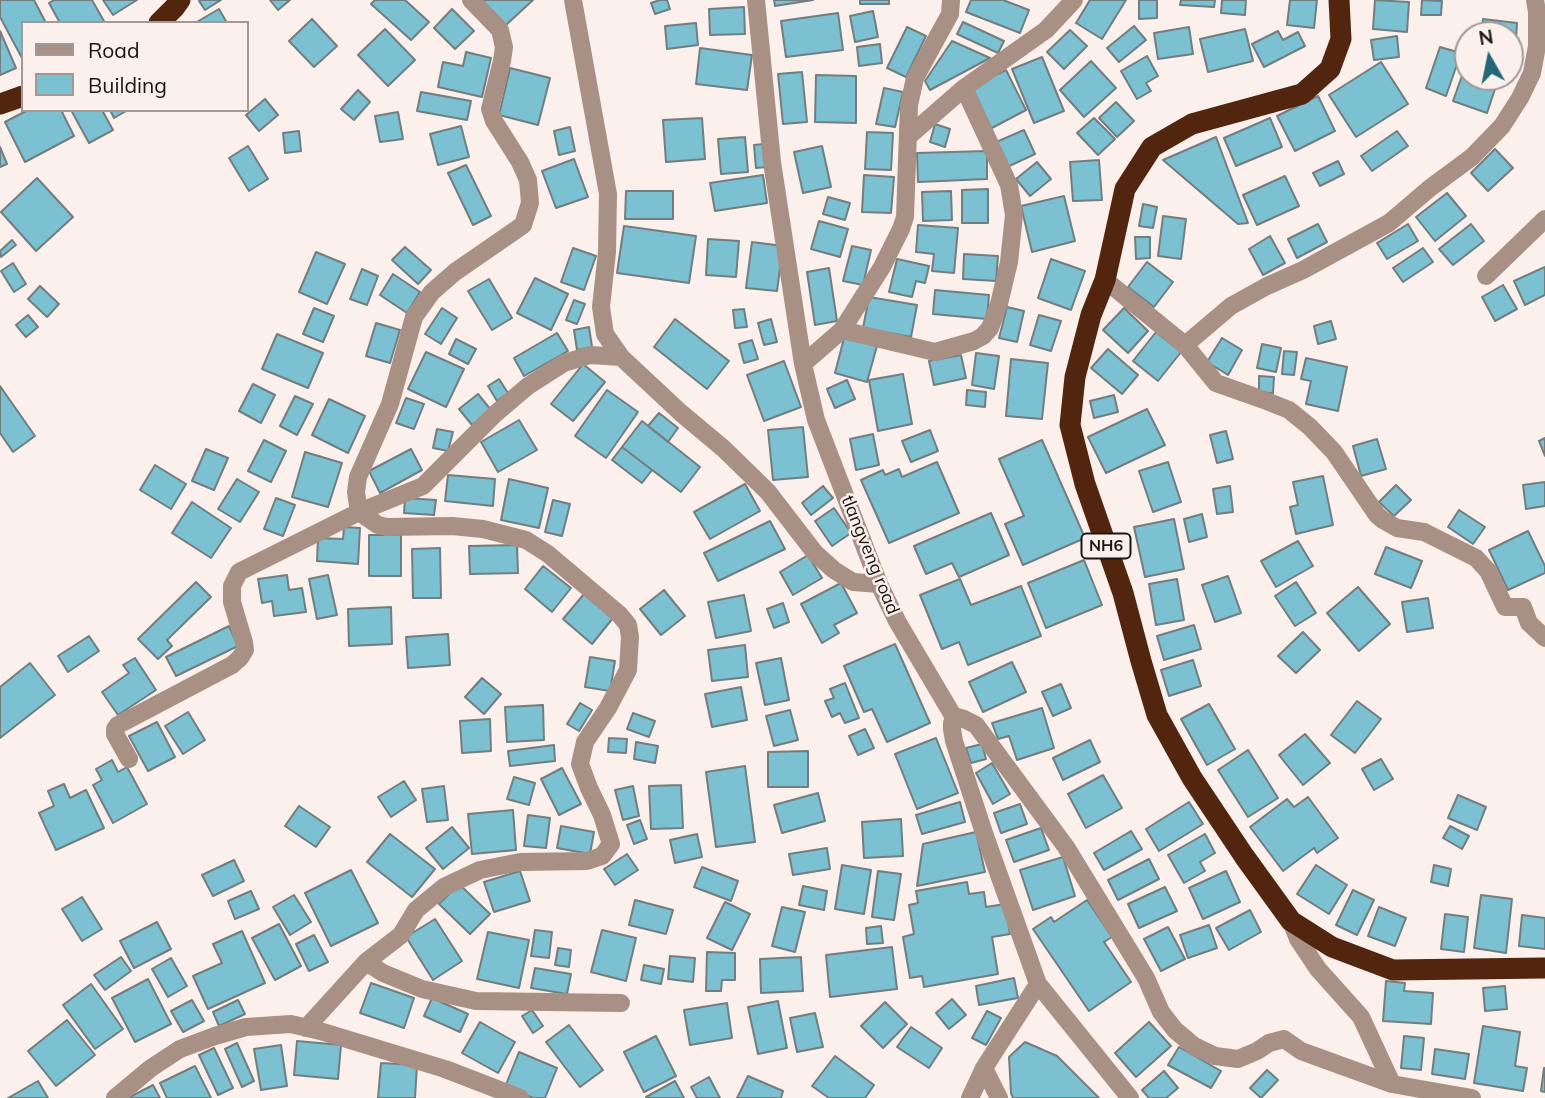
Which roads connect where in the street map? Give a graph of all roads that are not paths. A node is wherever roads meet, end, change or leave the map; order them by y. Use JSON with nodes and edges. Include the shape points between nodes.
{"nodes":[{"id":1,"x":180,"y":0,"type":"edge"},
{"id":2,"x":471,"y":0,"type":"edge"},
{"id":3,"x":573,"y":0,"type":"edge"},
{"id":4,"x":756,"y":0,"type":"edge"},
{"id":5,"x":951,"y":0,"type":"edge"},
{"id":6,"x":1074,"y":0,"type":"edge"},
{"id":7,"x":1339,"y":0,"type":"edge"},
{"id":8,"x":1535,"y":0,"type":"edge"},
{"id":9,"x":161,"y":21,"type":"edge"},
{"id":10,"x":1541,"y":30,"type":"edge"},
{"id":11,"x":964,"y":88,"type":"junction"},
{"id":12,"x":21,"y":97,"type":"edge"},
{"id":13,"x":0,"y":104,"type":"edge"},
{"id":14,"x":909,"y":135,"type":"junction"},
{"id":15,"x":1545,"y":219,"type":"edge"},
{"id":16,"x":1486,"y":276,"type":"dead end"},
{"id":17,"x":1105,"y":280,"type":"junction"},
{"id":18,"x":842,"y":330,"type":"junction"},
{"id":19,"x":1185,"y":345,"type":"junction"},
{"id":20,"x":621,"y":357,"type":"junction"},
{"id":21,"x":803,"y":364,"type":"junction"},
{"id":22,"x":359,"y":512,"type":"junction"},
{"id":23,"x":879,"y":584,"type":"junction"},
{"id":24,"x":1545,"y":638,"type":"edge"},
{"id":25,"x":955,"y":719,"type":"junction"},
{"id":26,"x":129,"y":759,"type":"dead end"},
{"id":27,"x":1291,"y":921,"type":"junction"},
{"id":28,"x":366,"y":962,"type":"junction"},
{"id":29,"x":1545,"y":968,"type":"edge"},
{"id":30,"x":1038,"y":984,"type":"junction"},
{"id":31,"x":621,"y":1003,"type":"dead end"},
{"id":32,"x":306,"y":1028,"type":"junction"},
{"id":33,"x":984,"y":1068,"type":"junction"},
{"id":34,"x":1392,"y":1084,"type":"junction"},
{"id":35,"x":115,"y":1098,"type":"edge"},
{"id":36,"x":520,"y":1098,"type":"edge"},
{"id":37,"x":970,"y":1098,"type":"edge"},
{"id":38,"x":999,"y":1098,"type":"edge"},
{"id":39,"x":1130,"y":1098,"type":"edge"},
{"id":40,"x":1472,"y":1098,"type":"edge"}],
"edges":[{"from":1,"to":9,"type":"highway"},
{"from":2,"to":22,"type":"street","via":[[500,30],[504,47],[490,109],[528,180],[530,203],[523,225],[455,272],[432,292],[414,317],[390,404],[358,477]]},
{"from":3,"to":20,"type":"street","via":[[608,194],[601,307],[605,334]]},
{"from":4,"to":21,"type":"street","name":"tlangveng road","via":[[772,162]]},
{"from":5,"to":14,"type":"street","via":[[950,14],[915,78]]},
{"from":6,"to":11,"type":"street","via":[[1046,30]]},
{"from":7,"to":17,"type":"highway","number":"NH6","via":[[1341,40],[1330,69],[1302,94],[1192,124],[1152,147],[1125,189]]},
{"from":8,"to":10,"type":"street"},
{"from":10,"to":19,"type":"street","via":[[1532,73],[1520,98],[1472,157],[1389,223],[1231,306]]},
{"from":11,"to":14,"type":"street"},
{"from":11,"to":18,"type":"street","via":[[1009,185],[1014,215],[1009,262],[990,328],[974,341],[935,352]]},
{"from":12,"to":13,"type":"highway"},
{"from":14,"to":18,"type":"street","via":[[901,229]]},
{"from":15,"to":16,"type":"street"},
{"from":17,"to":19,"type":"street"},
{"from":17,"to":27,"type":"highway","number":"NH6","via":[[1075,377],[1070,425],[1085,484],[1123,593],[1157,715],[1200,789]]},
{"from":18,"to":21,"type":"street"},
{"from":19,"to":24,"type":"street","via":[[1216,383],[1289,411],[1310,427],[1334,452],[1382,520],[1397,528],[1424,532],[1476,558],[1488,571],[1505,607],[1523,607],[1529,623]]},
{"from":20,"to":22,"type":"street","via":[[590,355],[564,363],[495,414],[422,486]]},
{"from":20,"to":23,"type":"street","via":[[768,492],[815,553],[834,570],[853,582]]},
{"from":21,"to":23,"type":"street","name":"tlangveng road","via":[[816,420]]},
{"from":22,"to":26,"type":"street","via":[[239,572],[232,586],[232,602],[245,650],[232,665],[118,725],[116,734]]},
{"from":22,"to":28,"type":"street","via":[[387,527],[483,528],[526,540],[619,614],[630,637],[628,670],[585,742],[580,764],[611,844],[602,856],[481,870],[444,887],[416,910],[401,935]]},
{"from":23,"to":25,"type":"street","name":"tlangveng road"},
{"from":25,"to":30,"type":"street","name":"tlangveng road","via":[[954,741]]},
{"from":25,"to":34,"type":"street","via":[[976,724],[1066,846],[1146,978],[1161,1012],[1194,1046],[1215,1056],[1238,1059],[1284,1039],[1301,1051]]},
{"from":27,"to":29,"type":"highway","number":"NH6","via":[[1332,947],[1393,970]]},
{"from":27,"to":34,"type":"street","via":[[1318,969],[1361,1017]]},
{"from":28,"to":31,"type":"street","via":[[422,989],[476,1001]]},
{"from":28,"to":32,"type":"street"},
{"from":30,"to":33,"type":"street"},
{"from":30,"to":39,"type":"street","name":"tlangveng road"},
{"from":32,"to":35,"type":"street","via":[[290,1024],[246,1027],[215,1036],[180,1049]]},
{"from":32,"to":36,"type":"street","via":[[445,1069]]},
{"from":33,"to":37,"type":"street"},
{"from":33,"to":38,"type":"street"},
{"from":34,"to":40,"type":"street"}]}
